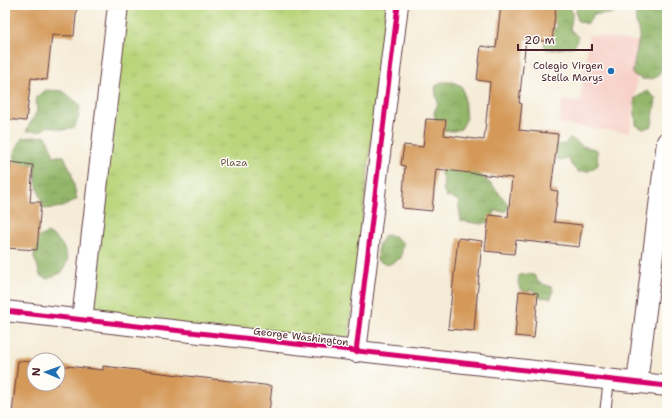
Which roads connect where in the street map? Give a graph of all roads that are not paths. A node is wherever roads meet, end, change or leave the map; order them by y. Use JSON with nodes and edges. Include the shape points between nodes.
{"nodes":[{"id":1,"x":118,"y":5,"type":"edge"},
{"id":2,"x":398,"y":5,"type":"edge"},
{"id":3,"x":667,"y":142,"type":"edge"},
{"id":4,"x":5,"y":311,"type":"edge"},
{"id":5,"x":82,"y":320,"type":"junction"},
{"id":6,"x":356,"y":352,"type":"junction"},
{"id":7,"x":609,"y":380,"type":"junction"},
{"id":8,"x":637,"y":383,"type":"junction"},
{"id":9,"x":667,"y":386,"type":"edge"},
{"id":10,"x":605,"y":413,"type":"edge"}],
"edges":[{"from":1,"to":5,"type":"street"},
{"from":2,"to":6,"type":"street"},
{"from":3,"to":8,"type":"street"},
{"from":4,"to":5,"type":"street","name":"George Washington"},
{"from":5,"to":6,"type":"street","name":"George Washington"},
{"from":6,"to":7,"type":"street","name":"George Washington"},
{"from":7,"to":8,"type":"street","name":"George Washington"},
{"from":7,"to":10,"type":"lane"},
{"from":8,"to":9,"type":"street","name":"George Washington"}]}
